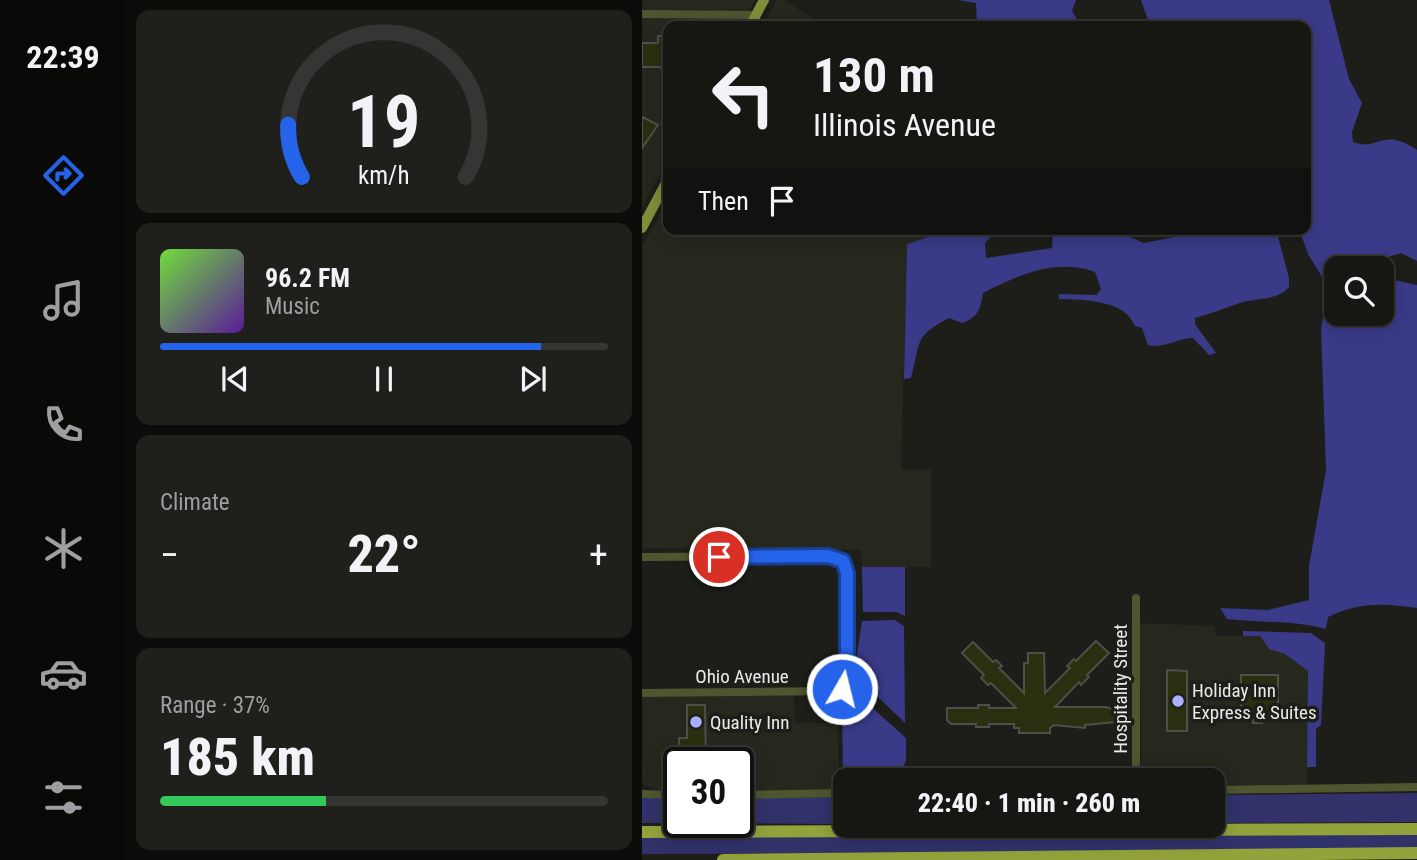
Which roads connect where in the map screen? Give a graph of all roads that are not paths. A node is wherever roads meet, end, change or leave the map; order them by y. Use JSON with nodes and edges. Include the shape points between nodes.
{"nodes":[{"id":1,"x":764,"y":0,"type":"edge"},
{"id":2,"x":642,"y":14,"type":"edge"},
{"id":3,"x":756,"y":15,"type":"junction"},
{"id":4,"x":753,"y":21,"type":"edge"},
{"id":5,"x":663,"y":188,"type":"edge"},
{"id":6,"x":642,"y":228,"type":"edge"},
{"id":7,"x":642,"y":557,"type":"edge"},
{"id":8,"x":1136,"y":598,"type":"dead end"},
{"id":9,"x":642,"y":693,"type":"edge"},
{"id":10,"x":1136,"y":768,"type":"edge"},
{"id":11,"x":1417,"y":787,"type":"edge"},
{"id":12,"x":1225,"y":790,"type":"edge"},
{"id":13,"x":833,"y":793,"type":"edge"},
{"id":14,"x":642,"y":794,"type":"edge"},
{"id":15,"x":663,"y":795,"type":"edge"},
{"id":16,"x":754,"y":795,"type":"edge"},
{"id":17,"x":1417,"y":829,"type":"edge"},
{"id":18,"x":642,"y":832,"type":"edge"},
{"id":19,"x":1417,"y":853,"type":"edge"},
{"id":20,"x":722,"y":860,"type":"edge"}],
"edges":[{"from":1,"to":3,"type":"main road"},
{"from":2,"to":3,"type":"street"},
{"from":3,"to":4,"type":"main road"},
{"from":5,"to":6,"type":"main road"},
{"from":7,"to":9,"type":"street","name":"Ohio Avenue","via":[[840,558],[847,573],[847,669],[842,689]]},
{"from":8,"to":10,"type":"street","name":"Hospitality Street"},
{"from":11,"to":12,"type":"street"},
{"from":13,"to":16,"type":"street"},
{"from":14,"to":15,"type":"street"},
{"from":17,"to":18,"type":"highway"},
{"from":19,"to":20,"type":"highway"}]}
